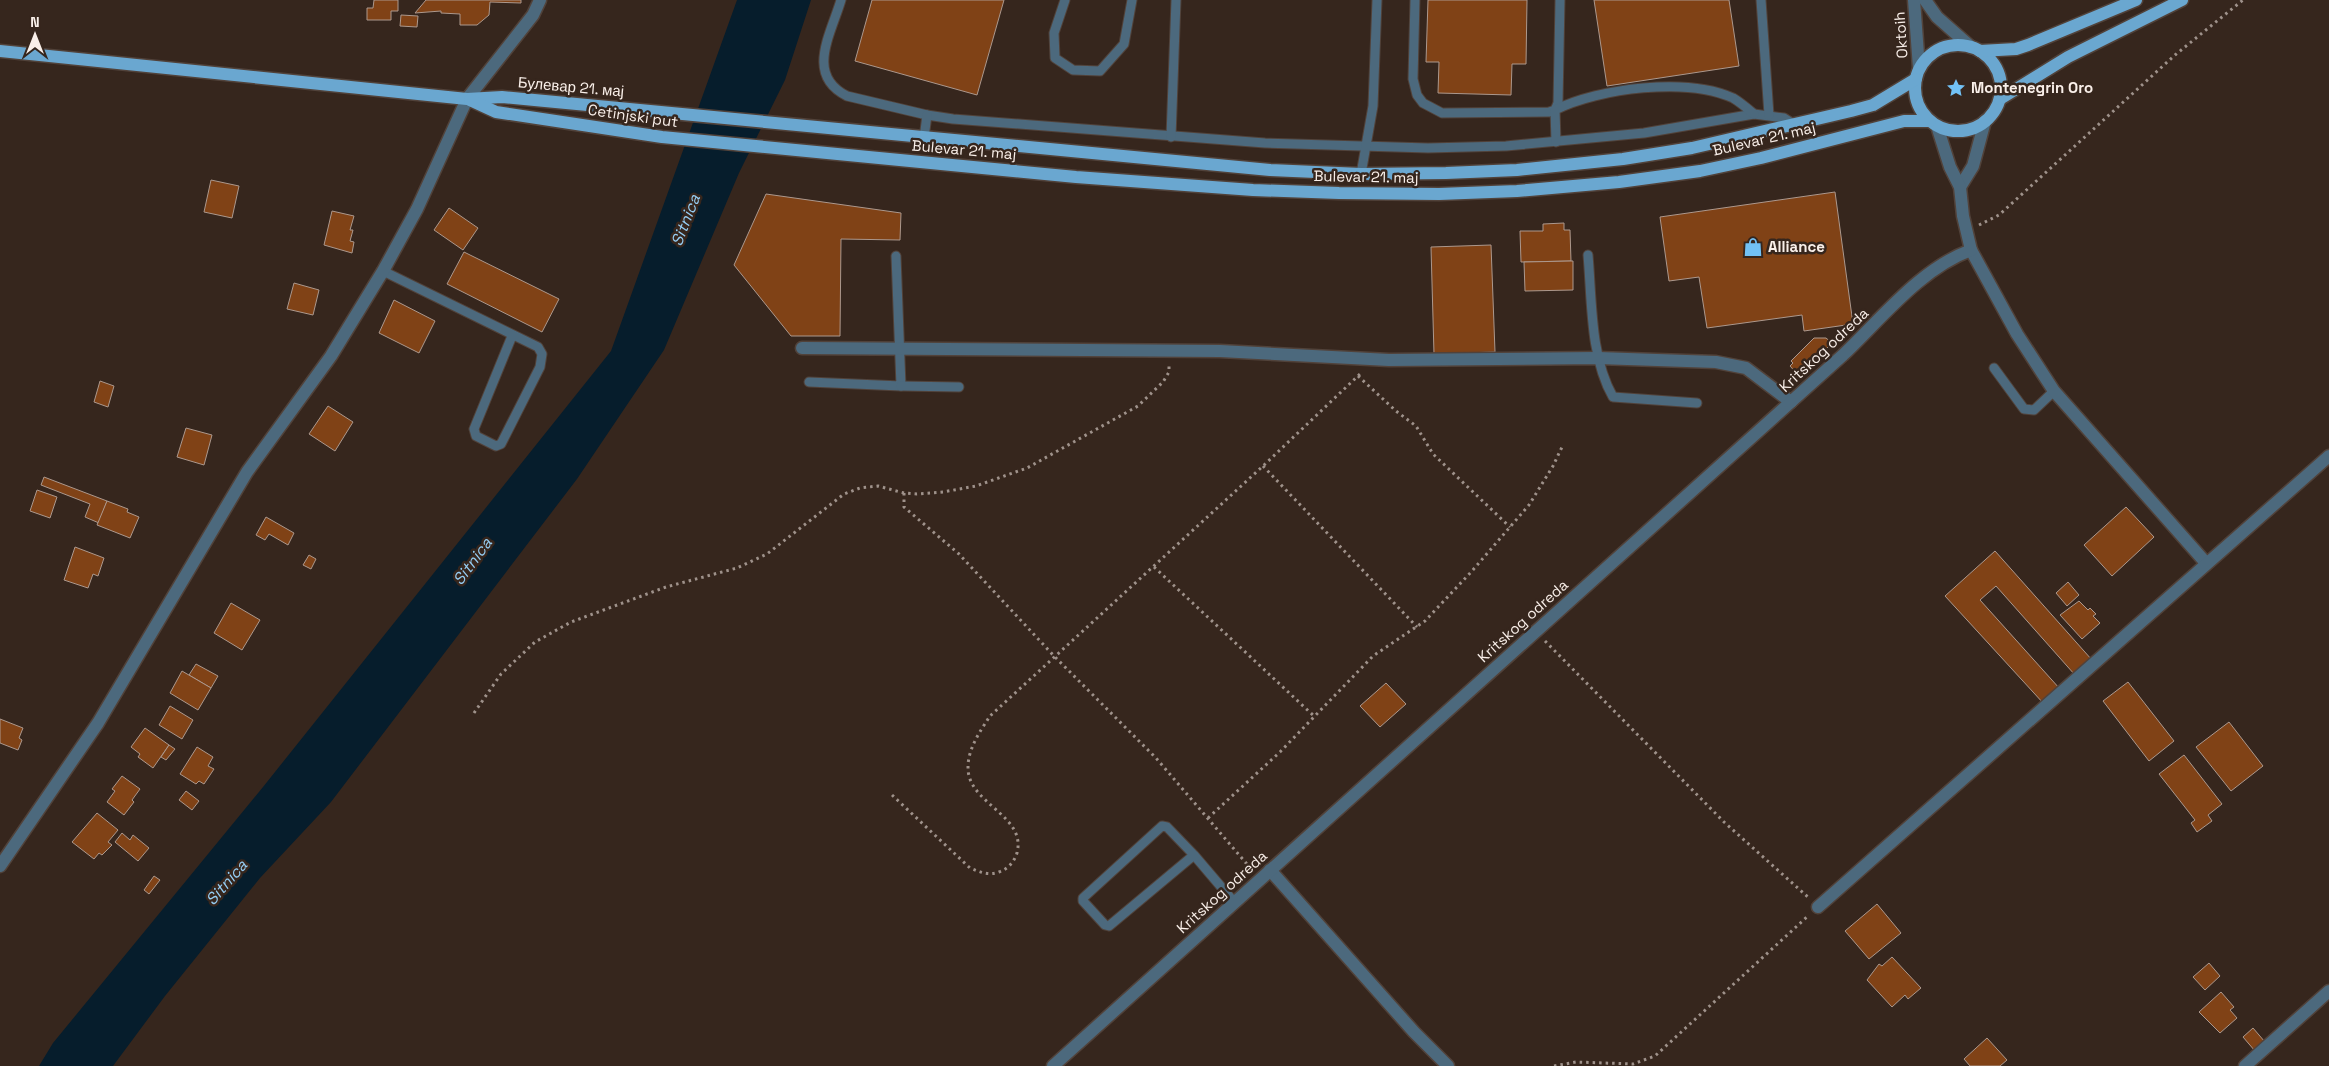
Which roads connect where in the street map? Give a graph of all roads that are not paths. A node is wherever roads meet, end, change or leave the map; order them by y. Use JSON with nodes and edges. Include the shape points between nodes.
{"nodes":[{"id":1,"x":540,"y":0,"type":"edge"},
{"id":2,"x":841,"y":0,"type":"edge"},
{"id":3,"x":1065,"y":0,"type":"edge"},
{"id":4,"x":1132,"y":0,"type":"edge"},
{"id":5,"x":1176,"y":0,"type":"edge"},
{"id":6,"x":1377,"y":0,"type":"edge"},
{"id":7,"x":1415,"y":0,"type":"edge"},
{"id":8,"x":1560,"y":0,"type":"edge"},
{"id":9,"x":1761,"y":0,"type":"edge"},
{"id":10,"x":1914,"y":0,"type":"edge"},
{"id":11,"x":1925,"y":0,"type":"edge"},
{"id":12,"x":2136,"y":0,"type":"edge"},
{"id":13,"x":2182,"y":0,"type":"edge"},
{"id":14,"x":1976,"y":49,"type":"junction"},
{"id":15,"x":0,"y":51,"type":"edge"},
{"id":16,"x":1917,"y":73,"type":"junction"},
{"id":17,"x":468,"y":99,"type":"junction"},
{"id":18,"x":2000,"y":99,"type":"junction"},
{"id":19,"x":1555,"y":110,"type":"junction"},
{"id":20,"x":671,"y":113,"type":"joint"},
{"id":21,"x":1754,"y":114,"type":"junction"},
{"id":22,"x":928,"y":115,"type":"junction"},
{"id":23,"x":1770,"y":115,"type":"junction"},
{"id":24,"x":1985,"y":121,"type":"junction"},
{"id":25,"x":1934,"y":123,"type":"junction"},
{"id":26,"x":1796,"y":125,"type":"junction"},
{"id":27,"x":800,"y":126,"type":"joint"},
{"id":28,"x":1171,"y":137,"type":"junction"},
{"id":29,"x":924,"y":138,"type":"junction"},
{"id":30,"x":1556,"y":142,"type":"junction"},
{"id":31,"x":1366,"y":145,"type":"junction"},
{"id":32,"x":797,"y":151,"type":"joint"},
{"id":33,"x":1361,"y":174,"type":"junction"},
{"id":34,"x":1960,"y":187,"type":"junction"},
{"id":35,"x":1971,"y":250,"type":"junction"},
{"id":36,"x":1588,"y":255,"type":"dead end"},
{"id":37,"x":896,"y":256,"type":"dead end"},
{"id":38,"x":383,"y":271,"type":"junction"},
{"id":39,"x":512,"y":336,"type":"junction"},
{"id":40,"x":802,"y":348,"type":"dead end"},
{"id":41,"x":900,"y":349,"type":"junction"},
{"id":42,"x":1598,"y":358,"type":"junction"},
{"id":43,"x":1994,"y":368,"type":"dead end"},
{"id":44,"x":809,"y":382,"type":"dead end"},
{"id":45,"x":900,"y":386,"type":"junction"},
{"id":46,"x":959,"y":387,"type":"dead end"},
{"id":47,"x":2054,"y":391,"type":"junction"},
{"id":48,"x":1792,"y":402,"type":"junction"},
{"id":49,"x":1697,"y":403,"type":"dead end"},
{"id":50,"x":2329,"y":456,"type":"edge"},
{"id":51,"x":2206,"y":563,"type":"junction"},
{"id":52,"x":1194,"y":855,"type":"junction"},
{"id":53,"x":0,"y":866,"type":"edge"},
{"id":54,"x":1270,"y":870,"type":"junction"},
{"id":55,"x":1234,"y":902,"type":"junction"},
{"id":56,"x":1818,"y":907,"type":"road end"},
{"id":57,"x":2329,"y":991,"type":"edge"},
{"id":58,"x":1053,"y":1066,"type":"edge"},
{"id":59,"x":1448,"y":1066,"type":"edge"},
{"id":60,"x":2245,"y":1066,"type":"edge"}],
"edges":[{"from":1,"to":17,"type":"street","via":[[533,16]]},
{"from":2,"to":22,"type":"lane","via":[[823,60],[829,83],[847,96]]},
{"from":3,"to":4,"type":"lane","via":[[1054,33],[1055,58],[1073,70],[1100,71],[1124,44]]},
{"from":5,"to":28,"type":"lane"},
{"from":6,"to":31,"type":"lane","via":[[1372,106]]},
{"from":7,"to":19,"type":"lane","via":[[1412,78],[1423,103],[1431,109],[1450,114]]},
{"from":8,"to":19,"type":"lane","via":[[1558,103]]},
{"from":9,"to":23,"type":"lane"},
{"from":10,"to":16,"type":"street","name":"Oktoih"},
{"from":11,"to":14,"type":"street","name":"Oktoih","via":[[1937,17]]},
{"from":12,"to":14,"type":"main road","via":[[2016,49]]},
{"from":13,"to":18,"type":"main road","via":[[2068,57]]},
{"from":14,"to":16,"type":"main road","via":[[1947,46],[1935,52]]},
{"from":14,"to":18,"type":"main road","via":[[1991,60],[1998,72]]},
{"from":15,"to":17,"type":"main road"},
{"from":16,"to":25,"type":"main road","via":[[1917,102]]},
{"from":16,"to":26,"type":"main road","name":"Bulevar 21. maj","via":[[1872,105]]},
{"from":17,"to":20,"type":"main road","name":"Булевар 21. мај","via":[[502,97]]},
{"from":17,"to":32,"type":"main road","name":"Cetinjski put","via":[[496,112],[662,137]]},
{"from":17,"to":38,"type":"street","via":[[417,209]]},
{"from":18,"to":24,"type":"main road"},
{"from":19,"to":21,"type":"lane","via":[[1589,97],[1672,87],[1717,92],[1734,98]]},
{"from":19,"to":30,"type":"lane"},
{"from":20,"to":27,"type":"main road","name":"Cetinjski put"},
{"from":21,"to":23,"type":"lane"},
{"from":21,"to":30,"type":"lane","via":[[1644,133]]},
{"from":22,"to":28,"type":"lane"},
{"from":22,"to":29,"type":"lane"},
{"from":23,"to":26,"type":"lane"},
{"from":24,"to":25,"type":"main road","via":[[1960,131]]},
{"from":24,"to":34,"type":"street","via":[[1973,166]]},
{"from":25,"to":32,"type":"main road","name":"Bulevar 21. maj","via":[[1904,121],[1700,171],[1575,186],[1439,194],[1253,190]]},
{"from":25,"to":34,"type":"street"},
{"from":26,"to":33,"type":"main road","name":"Bulevar 21. maj","via":[[1692,148],[1571,166],[1482,172]]},
{"from":27,"to":29,"type":"main road","name":"Bulevar 21. maj"},
{"from":28,"to":31,"type":"lane"},
{"from":29,"to":33,"type":"main road","name":"Bulevar 21. maj","via":[[1270,170]]},
{"from":30,"to":31,"type":"lane","via":[[1428,148]]},
{"from":31,"to":33,"type":"lane"},
{"from":34,"to":35,"type":"street"},
{"from":35,"to":47,"type":"street","via":[[2017,334]]},
{"from":35,"to":48,"type":"street","name":"Kritskog odreda","via":[[1948,260],[1921,280]]},
{"from":36,"to":42,"type":"lane"},
{"from":37,"to":41,"type":"lane"},
{"from":38,"to":39,"type":"lane"},
{"from":38,"to":53,"type":"street","via":[[331,356],[247,472],[98,723]]},
{"from":39,"to":39,"type":"lane","via":[[538,347],[542,354],[540,367],[501,444],[496,446],[476,436],[474,429]]},
{"from":40,"to":41,"type":"street"},
{"from":41,"to":42,"type":"street","via":[[1220,351],[1362,358]]},
{"from":41,"to":45,"type":"lane"},
{"from":42,"to":48,"type":"street","via":[[1716,362],[1746,368]]},
{"from":42,"to":49,"type":"lane","via":[[1605,384],[1613,397]]},
{"from":43,"to":47,"type":"lane","via":[[2024,409],[2034,410]]},
{"from":44,"to":45,"type":"lane"},
{"from":45,"to":46,"type":"lane"},
{"from":47,"to":51,"type":"street"},
{"from":48,"to":54,"type":"street","name":"Kritskog odreda"},
{"from":50,"to":51,"type":"street"},
{"from":51,"to":56,"type":"street"},
{"from":52,"to":52,"type":"lane","via":[[1167,827],[1162,826],[1083,901],[1109,926]]},
{"from":52,"to":55,"type":"lane"},
{"from":54,"to":55,"type":"street","name":"Kritskog odreda"},
{"from":54,"to":59,"type":"street"},
{"from":55,"to":58,"type":"street","name":"Kritskog odreda"},
{"from":57,"to":60,"type":"street"}]}
